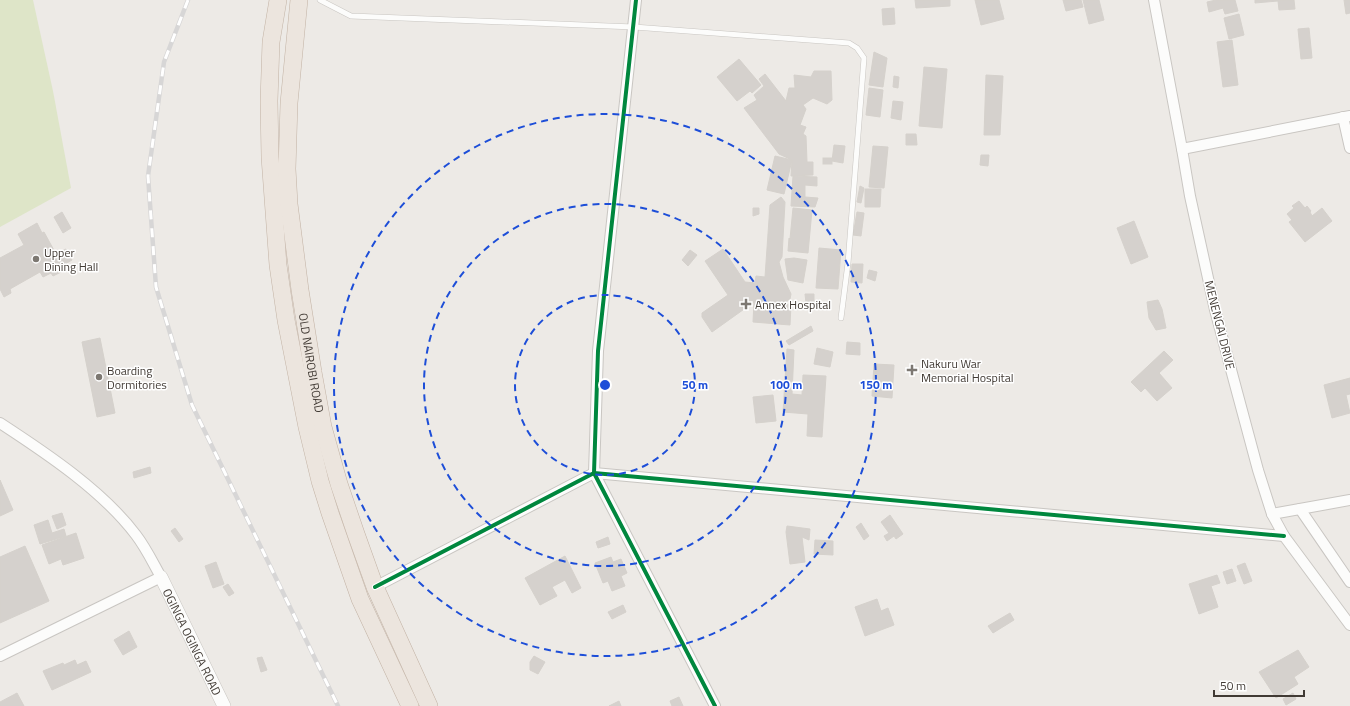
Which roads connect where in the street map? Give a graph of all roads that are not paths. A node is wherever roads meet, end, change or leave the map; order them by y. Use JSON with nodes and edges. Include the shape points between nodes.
{"nodes":[{"id":1,"x":278,"y":0,"type":"edge"},
{"id":2,"x":299,"y":0,"type":"edge"},
{"id":3,"x":320,"y":0,"type":"edge"},
{"id":4,"x":636,"y":0,"type":"edge"},
{"id":5,"x":1154,"y":0,"type":"edge"},
{"id":6,"x":634,"y":27,"type":"junction"},
{"id":7,"x":1346,"y":116,"type":"edge"},
{"id":8,"x":1350,"y":148,"type":"edge"},
{"id":9,"x":1182,"y":149,"type":"junction"},
{"id":10,"x":842,"y":318,"type":"dead end"},
{"id":11,"x":0,"y":423,"type":"edge"},
{"id":12,"x":594,"y":473,"type":"junction"},
{"id":13,"x":1350,"y":500,"type":"edge"},
{"id":14,"x":1300,"y":509,"type":"junction"},
{"id":15,"x":1272,"y":514,"type":"junction"},
{"id":16,"x":1284,"y":536,"type":"junction"},
{"id":17,"x":160,"y":577,"type":"junction"},
{"id":18,"x":1350,"y":582,"type":"edge"},
{"id":19,"x":375,"y":586,"type":"junction"},
{"id":20,"x":1350,"y":625,"type":"edge"},
{"id":21,"x":0,"y":656,"type":"edge"},
{"id":22,"x":224,"y":706,"type":"edge"},
{"id":23,"x":410,"y":706,"type":"edge"},
{"id":24,"x":429,"y":706,"type":"edge"},
{"id":25,"x":715,"y":706,"type":"edge"}],
"edges":[{"from":1,"to":23,"type":"highway","name":"OLD NAIROBI ROAD","via":[[272,42],[270,157],[278,266],[287,328],[307,427],[330,513],[360,599]]},
{"from":2,"to":19,"type":"highway","name":"OLD NAIROBI ROAD","via":[[288,103],[287,169],[300,290],[323,427],[339,484]]},
{"from":3,"to":6,"type":"lane","via":[[351,16]]},
{"from":4,"to":6,"type":"street"},
{"from":5,"to":9,"type":"street","name":"MENENGAI DRIVE"},
{"from":6,"to":10,"type":"lane","via":[[850,43],[864,58]]},
{"from":6,"to":12,"type":"street","via":[[598,351]]},
{"from":7,"to":8,"type":"street"},
{"from":7,"to":9,"type":"street"},
{"from":9,"to":15,"type":"street","name":"MENENGAI DRIVE","via":[[1215,310]]},
{"from":11,"to":17,"type":"street","via":[[93,490],[119,514],[137,536]]},
{"from":12,"to":16,"type":"street"},
{"from":12,"to":19,"type":"street"},
{"from":12,"to":25,"type":"street"},
{"from":13,"to":14,"type":"street"},
{"from":14,"to":15,"type":"street"},
{"from":14,"to":18,"type":"street"},
{"from":15,"to":16,"type":"street","name":"MENENGAI DRIVE"},
{"from":16,"to":20,"type":"street","name":"MENENGAI DRIVE"},
{"from":17,"to":21,"type":"street"},
{"from":17,"to":22,"type":"street","name":"OGINGA OGINGA ROAD"},
{"from":19,"to":24,"type":"highway","name":"OLD NAIROBI ROAD"}]}
